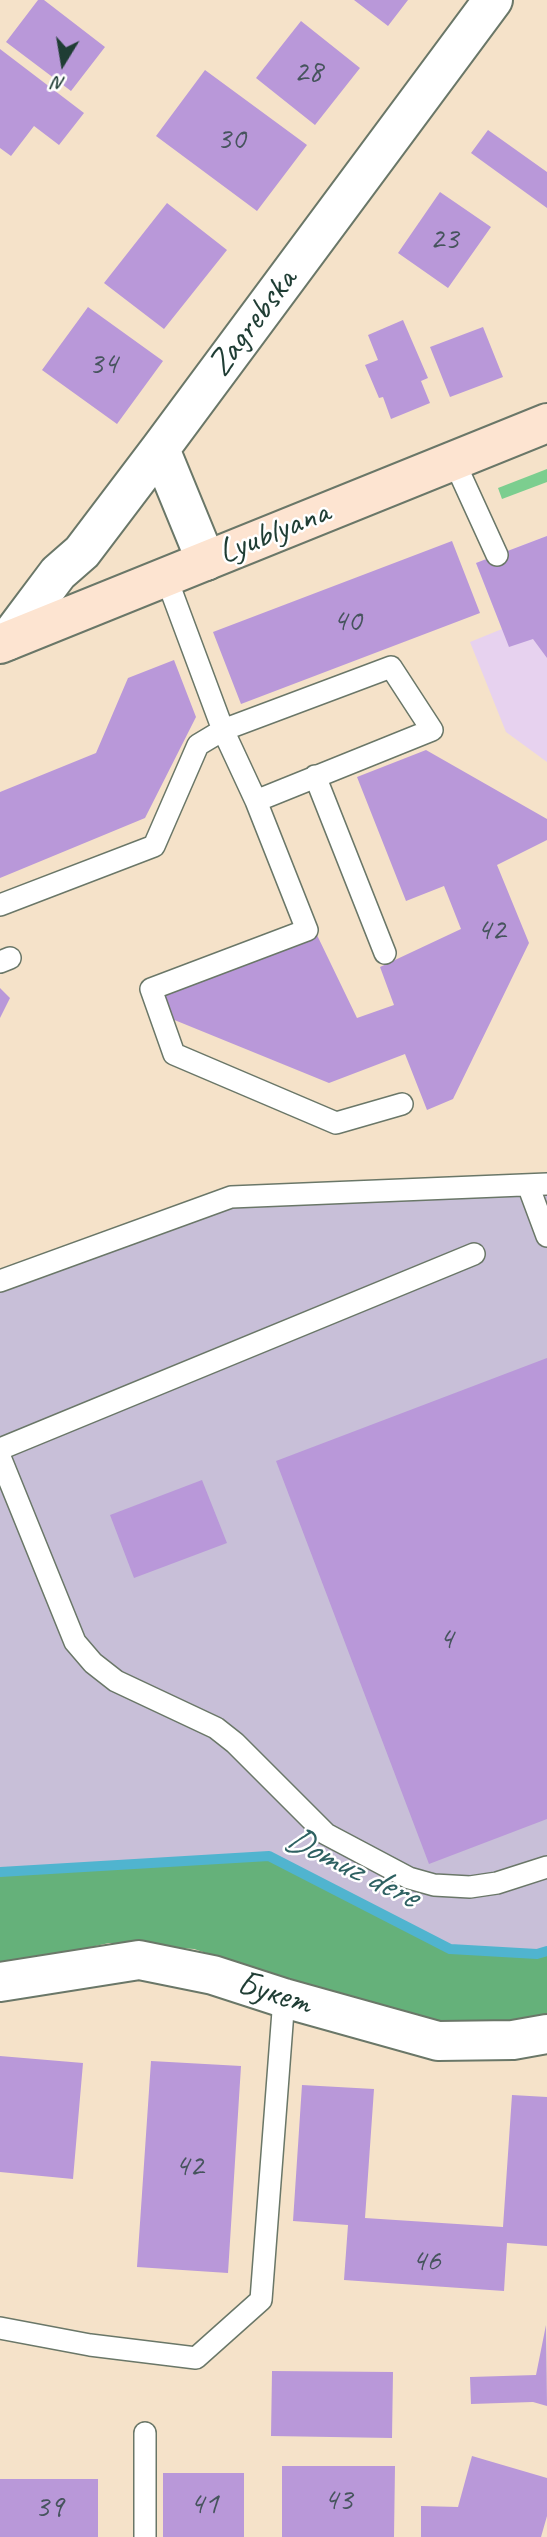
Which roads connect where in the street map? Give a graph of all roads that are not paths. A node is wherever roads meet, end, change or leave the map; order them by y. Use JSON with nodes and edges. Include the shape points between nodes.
{"nodes":[{"id":1,"x":493,"y":0,"type":"edge"},
{"id":2,"x":547,"y":423,"type":"edge"},
{"id":3,"x":160,"y":449,"type":"junction"},
{"id":4,"x":454,"y":461,"type":"junction"},
{"id":5,"x":496,"y":555,"type":"dead end"},
{"id":6,"x":206,"y":561,"type":"junction"},
{"id":7,"x":166,"y":577,"type":"junction"},
{"id":8,"x":4,"y":642,"type":"edge"},
{"id":9,"x":223,"y":730,"type":"junction"},
{"id":10,"x":315,"y":776,"type":"junction"},
{"id":11,"x":256,"y":801,"type":"junction"},
{"id":12,"x":0,"y":905,"type":"edge"},
{"id":13,"x":386,"y":953,"type":"dead end"},
{"id":14,"x":401,"y":1104,"type":"dead end"},
{"id":15,"x":537,"y":1184,"type":"edge"},
{"id":16,"x":547,"y":1236,"type":"edge"},
{"id":17,"x":474,"y":1254,"type":"dead end"},
{"id":18,"x":0,"y":1281,"type":"edge"},
{"id":19,"x":0,"y":1450,"type":"edge"},
{"id":20,"x":0,"y":1457,"type":"edge"},
{"id":21,"x":547,"y":1867,"type":"edge"},
{"id":22,"x":0,"y":1982,"type":"edge"},
{"id":23,"x":284,"y":1998,"type":"junction"},
{"id":24,"x":547,"y":2034,"type":"edge"},
{"id":25,"x":0,"y":2328,"type":"edge"},
{"id":26,"x":145,"y":2432,"type":"dead end"},
{"id":27,"x":145,"y":2537,"type":"edge"}],
"edges":[{"from":1,"to":3,"type":"street","name":"Zagrebska"},
{"from":2,"to":4,"type":"street","name":"Lyublyana"},
{"from":3,"to":6,"type":"street"},
{"from":3,"to":8,"type":"street","name":"Zagrebska","via":[[82,552],[58,573]]},
{"from":4,"to":5,"type":"lane"},
{"from":4,"to":6,"type":"street","name":"Lyublyana"},
{"from":6,"to":7,"type":"street","name":"Lyublyana"},
{"from":7,"to":8,"type":"street","name":"Lyublyana"},
{"from":7,"to":9,"type":"lane"},
{"from":9,"to":10,"type":"lane","via":[[391,667],[432,730]]},
{"from":9,"to":11,"type":"lane"},
{"from":9,"to":12,"type":"lane","via":[[198,744],[155,846]]},
{"from":10,"to":11,"type":"lane"},
{"from":10,"to":13,"type":"lane"},
{"from":11,"to":14,"type":"lane","via":[[307,930],[150,989],[174,1055],[336,1123]]},
{"from":15,"to":16,"type":"lane"},
{"from":15,"to":18,"type":"lane","via":[[231,1196]]},
{"from":17,"to":19,"type":"lane"},
{"from":20,"to":21,"type":"lane","via":[[75,1642],[116,1681],[216,1728],[326,1834],[409,1878],[470,1887]]},
{"from":22,"to":23,"type":"street","name":"Букет","via":[[139,1960],[213,1975]]},
{"from":23,"to":24,"type":"street","name":"Букет","via":[[438,2041],[513,2040]]},
{"from":23,"to":25,"type":"lane","via":[[261,2300],[195,2358]]},
{"from":26,"to":27,"type":"lane"}]}
